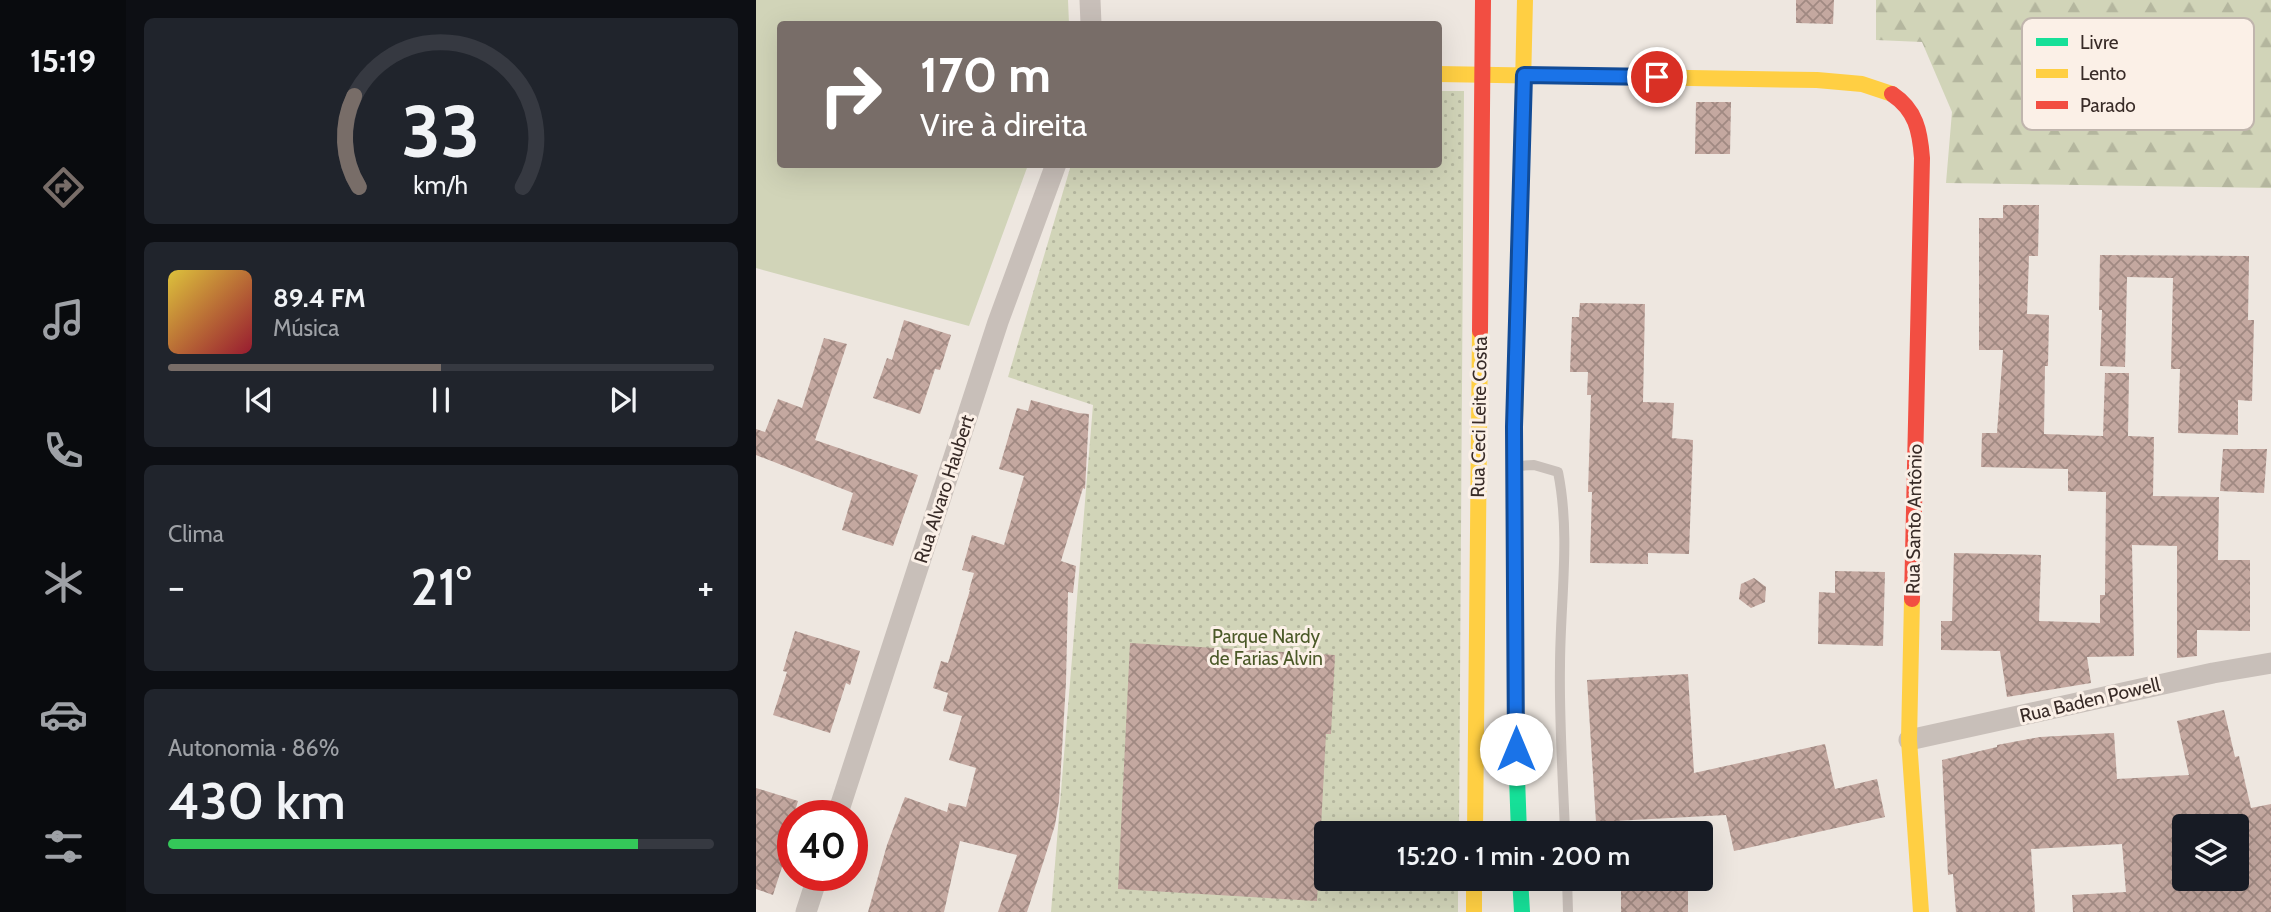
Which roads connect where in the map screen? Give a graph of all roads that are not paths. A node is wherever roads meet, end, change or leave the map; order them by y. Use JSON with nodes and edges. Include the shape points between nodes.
{"nodes":[{"id":1,"x":1090,"y":0,"type":"edge"},
{"id":2,"x":1483,"y":0,"type":"edge"},
{"id":3,"x":1525,"y":0,"type":"edge"},
{"id":4,"x":1091,"y":21,"type":"edge"},
{"id":5,"x":1442,"y":74,"type":"edge"},
{"id":6,"x":1483,"y":75,"type":"junction"},
{"id":7,"x":1524,"y":75,"type":"junction"},
{"id":8,"x":1055,"y":168,"type":"edge"},
{"id":9,"x":1496,"y":467,"type":"junction"},
{"id":10,"x":2271,"y":663,"type":"edge"},
{"id":11,"x":1909,"y":740,"type":"junction"},
{"id":12,"x":842,"y":800,"type":"edge"},
{"id":13,"x":1476,"y":821,"type":"edge"},
{"id":14,"x":1519,"y":821,"type":"edge"},
{"id":15,"x":1565,"y":821,"type":"edge"},
{"id":16,"x":813,"y":891,"type":"edge"},
{"id":17,"x":1474,"y":891,"type":"edge"},
{"id":18,"x":1520,"y":891,"type":"edge"},
{"id":19,"x":1567,"y":891,"type":"edge"},
{"id":20,"x":806,"y":912,"type":"edge"},
{"id":21,"x":1474,"y":912,"type":"edge"},
{"id":22,"x":1521,"y":912,"type":"edge"},
{"id":23,"x":1568,"y":912,"type":"edge"},
{"id":24,"x":1921,"y":912,"type":"edge"}],
"edges":[{"from":1,"to":4,"type":"street"},
{"from":2,"to":6,"type":"street","name":"Rua Ceci Leite Costa"},
{"from":3,"to":7,"type":"street","name":"Rua Ceci Leite Costa"},
{"from":5,"to":6,"type":"street"},
{"from":6,"to":7,"type":"street"},
{"from":6,"to":9,"type":"street","name":"Rua Ceci Leite Costa"},
{"from":7,"to":9,"type":"street","name":"Rua Ceci Leite Costa"},
{"from":7,"to":11,"type":"street","name":"Rua Santo Antônio","via":[[1871,84],[1891,91],[1908,105],[1919,126],[1922,158]]},
{"from":8,"to":12,"type":"street","name":"Rua Alvaro Haubert","via":[[994,335]]},
{"from":9,"to":13,"type":"street","name":"Rua Ceci Leite Costa"},
{"from":9,"to":14,"type":"street","name":"Rua Ceci Leite Costa"},
{"from":9,"to":15,"type":"lane","name":"Rua Ceci Leite Costa","via":[[1534,465],[1558,472],[1562,492]]},
{"from":10,"to":11,"type":"street","name":"Rua Baden Powell"},
{"from":11,"to":24,"type":"street","name":"Rua Santo Antônio"},
{"from":16,"to":20,"type":"street"},
{"from":17,"to":21,"type":"street"},
{"from":18,"to":22,"type":"street"},
{"from":19,"to":23,"type":"lane"}]}
